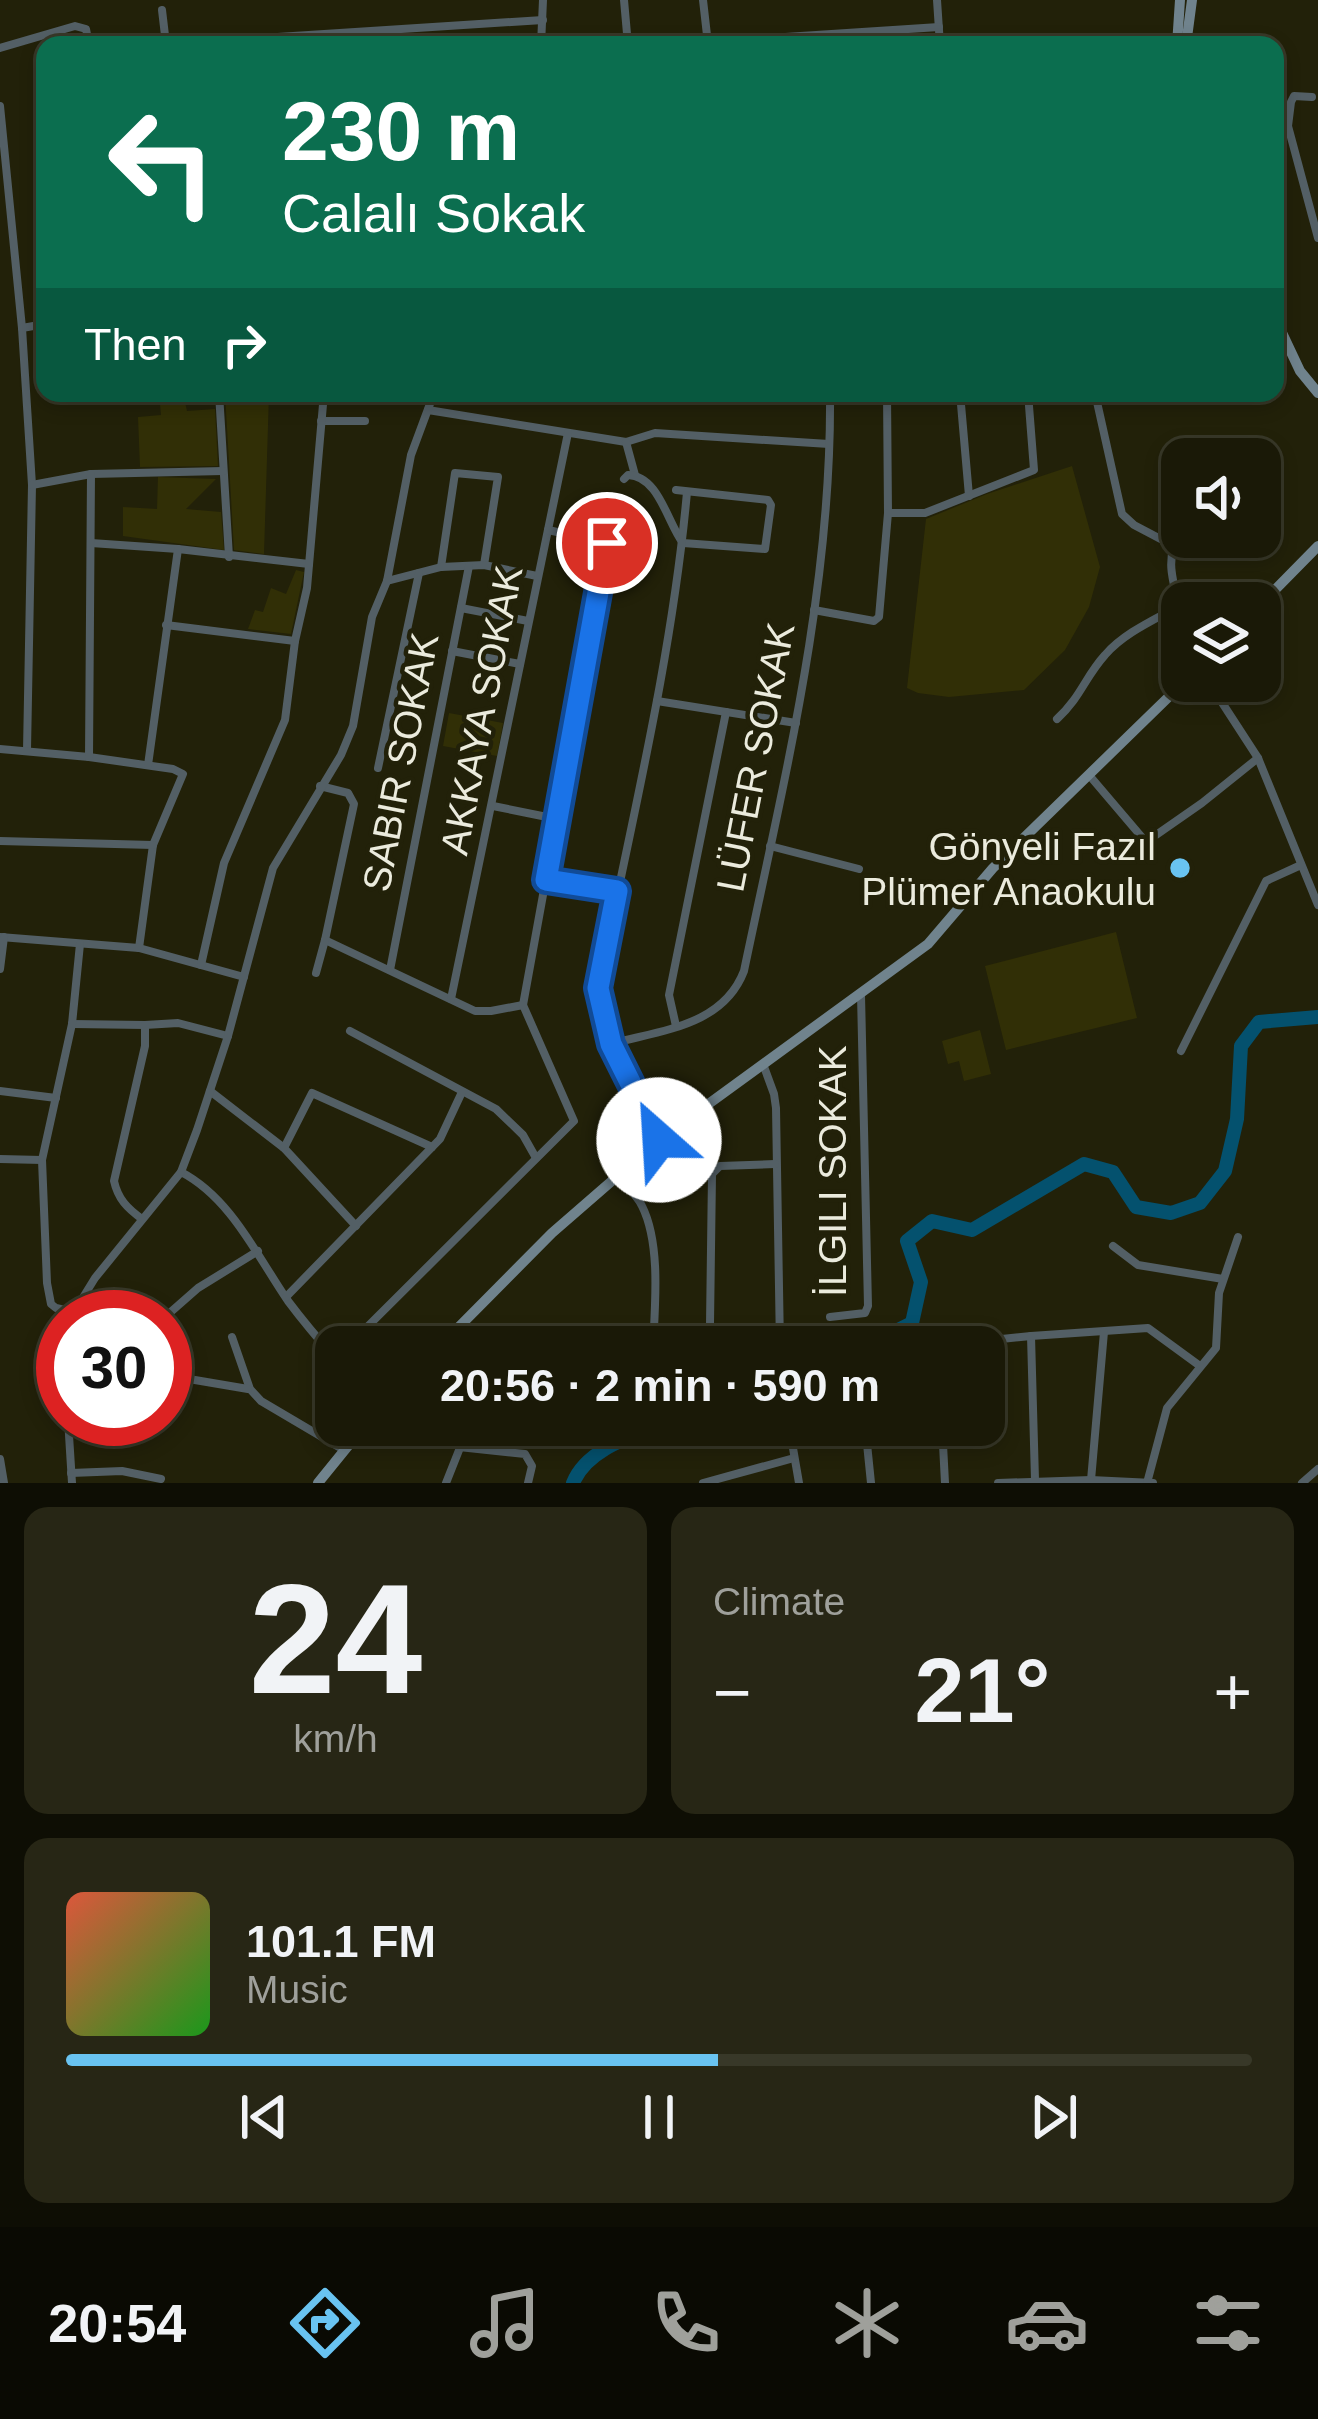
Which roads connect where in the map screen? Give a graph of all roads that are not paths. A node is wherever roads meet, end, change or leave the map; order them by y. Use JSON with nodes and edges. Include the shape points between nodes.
{"nodes":[{"id":1,"x":543,"y":0,"type":"edge"},
{"id":2,"x":624,"y":0,"type":"edge"},
{"id":3,"x":938,"y":0,"type":"edge"},
{"id":4,"x":1180,"y":0,"type":"edge"},
{"id":5,"x":1192,"y":0,"type":"edge"},
{"id":6,"x":704,"y":5,"type":"edge"},
{"id":7,"x":162,"y":10,"type":"dead end"},
{"id":8,"x":543,"y":20,"type":"junction"},
{"id":9,"x":939,"y":27,"type":"junction"},
{"id":10,"x":41,"y":36,"type":"edge"},
{"id":11,"x":87,"y":36,"type":"edge"},
{"id":12,"x":165,"y":36,"type":"edge"},
{"id":13,"x":292,"y":36,"type":"edge"},
{"id":14,"x":542,"y":36,"type":"edge"},
{"id":15,"x":627,"y":36,"type":"edge"},
{"id":16,"x":707,"y":36,"type":"edge"},
{"id":17,"x":817,"y":36,"type":"edge"},
{"id":18,"x":940,"y":36,"type":"edge"},
{"id":19,"x":1181,"y":36,"type":"edge"},
{"id":20,"x":1183,"y":36,"type":"edge"},
{"id":21,"x":36,"y":37,"type":"edge"},
{"id":22,"x":0,"y":48,"type":"edge"},
{"id":23,"x":1312,"y":97,"type":"dead end"},
{"id":24,"x":0,"y":106,"type":"edge"},
{"id":25,"x":1318,"y":238,"type":"edge"},
{"id":26,"x":14,"y":261,"type":"junction"},
{"id":27,"x":0,"y":263,"type":"edge"},
{"id":28,"x":36,"y":326,"type":"edge"},
{"id":29,"x":22,"y":328,"type":"junction"},
{"id":30,"x":1284,"y":337,"type":"edge"},
{"id":31,"x":1318,"y":393,"type":"edge"},
{"id":32,"x":219,"y":402,"type":"edge"},
{"id":33,"x":323,"y":402,"type":"edge"},
{"id":34,"x":431,"y":402,"type":"edge"},
{"id":35,"x":830,"y":402,"type":"edge"},
{"id":36,"x":886,"y":402,"type":"edge"},
{"id":37,"x":961,"y":402,"type":"edge"},
{"id":38,"x":1029,"y":402,"type":"edge"},
{"id":39,"x":1097,"y":402,"type":"edge"},
{"id":40,"x":428,"y":410,"type":"junction"},
{"id":41,"x":321,"y":421,"type":"junction"},
{"id":42,"x":365,"y":421,"type":"dead end"},
{"id":43,"x":568,"y":433,"type":"junction"},
{"id":44,"x":626,"y":442,"type":"junction"},
{"id":45,"x":830,"y":444,"type":"junction"},
{"id":46,"x":223,"y":471,"type":"junction"},
{"id":47,"x":91,"y":474,"type":"junction"},
{"id":48,"x":635,"y":475,"type":"junction"},
{"id":49,"x":624,"y":479,"type":"dead end"},
{"id":50,"x":32,"y":485,"type":"junction"},
{"id":51,"x":676,"y":490,"type":"dead end"},
{"id":52,"x":687,"y":492,"type":"junction"},
{"id":53,"x":968,"y":496,"type":"junction"},
{"id":54,"x":888,"y":513,"type":"junction"},
{"id":55,"x":548,"y":530,"type":"junction"},
{"id":56,"x":1161,"y":539,"type":"edge"},
{"id":57,"x":91,"y":543,"type":"junction"},
{"id":58,"x":683,"y":543,"type":"junction"},
{"id":59,"x":1318,"y":546,"type":"edge"},
{"id":60,"x":178,"y":549,"type":"junction"},
{"id":61,"x":229,"y":557,"type":"junction"},
{"id":62,"x":309,"y":564,"type":"junction"},
{"id":63,"x":484,"y":565,"type":"junction"},
{"id":64,"x":469,"y":566,"type":"junction"},
{"id":65,"x":441,"y":567,"type":"junction"},
{"id":66,"x":419,"y":573,"type":"junction"},
{"id":67,"x":537,"y":576,"type":"junction"},
{"id":68,"x":387,"y":581,"type":"junction"},
{"id":69,"x":1281,"y":584,"type":"edge"},
{"id":70,"x":460,"y":608,"type":"junction"},
{"id":71,"x":814,"y":610,"type":"junction"},
{"id":72,"x":528,"y":621,"type":"junction"},
{"id":73,"x":1161,"y":622,"type":"edge"},
{"id":74,"x":166,"y":625,"type":"junction"},
{"id":75,"x":296,"y":641,"type":"junction"},
{"id":76,"x":452,"y":651,"type":"junction"},
{"id":77,"x":520,"y":664,"type":"junction"},
{"id":78,"x":657,"y":700,"type":"junction"},
{"id":79,"x":1164,"y":702,"type":"edge"},
{"id":80,"x":1222,"y":702,"type":"edge"},
{"id":81,"x":726,"y":712,"type":"junction"},
{"id":82,"x":1057,"y":719,"type":"dead end"},
{"id":83,"x":796,"y":723,"type":"junction"},
{"id":84,"x":0,"y":749,"type":"edge"},
{"id":85,"x":27,"y":750,"type":"junction"},
{"id":86,"x":89,"y":757,"type":"junction"},
{"id":87,"x":1258,"y":758,"type":"junction"},
{"id":88,"x":148,"y":765,"type":"junction"},
{"id":89,"x":378,"y":768,"type":"dead end"},
{"id":90,"x":1089,"y":775,"type":"junction"},
{"id":91,"x":320,"y":786,"type":"junction"},
{"id":92,"x":493,"y":806,"type":"junction"},
{"id":93,"x":556,"y":819,"type":"junction"},
{"id":94,"x":0,"y":841,"type":"edge"},
{"id":95,"x":154,"y":845,"type":"junction"},
{"id":96,"x":770,"y":846,"type":"junction"},
{"id":97,"x":1301,"y":865,"type":"junction"},
{"id":98,"x":860,"y":869,"type":"dead end"},
{"id":99,"x":546,"y":880,"type":"junction"},
{"id":100,"x":617,"y":891,"type":"junction"},
{"id":101,"x":1318,"y":905,"type":"edge"},
{"id":102,"x":2,"y":937,"type":"edge"},
{"id":103,"x":325,"y":940,"type":"junction"},
{"id":104,"x":80,"y":944,"type":"junction"},
{"id":105,"x":139,"y":948,"type":"junction"},
{"id":106,"x":201,"y":965,"type":"junction"},
{"id":107,"x":0,"y":970,"type":"edge"},
{"id":108,"x":390,"y":970,"type":"junction"},
{"id":109,"x":316,"y":973,"type":"dead end"},
{"id":110,"x":244,"y":977,"type":"junction"},
{"id":111,"x":861,"y":995,"type":"junction"},
{"id":112,"x":451,"y":999,"type":"junction"},
{"id":113,"x":523,"y":1005,"type":"junction"},
{"id":114,"x":72,"y":1024,"type":"junction"},
{"id":115,"x":145,"y":1025,"type":"junction"},
{"id":116,"x":676,"y":1026,"type":"junction"},
{"id":117,"x":350,"y":1031,"type":"dead end"},
{"id":118,"x":228,"y":1036,"type":"junction"},
{"id":119,"x":611,"y":1044,"type":"junction"},
{"id":120,"x":1181,"y":1051,"type":"dead end"},
{"id":121,"x":763,"y":1064,"type":"junction"},
{"id":122,"x":0,"y":1091,"type":"edge"},
{"id":123,"x":211,"y":1091,"type":"junction"},
{"id":124,"x":462,"y":1092,"type":"junction"},
{"id":125,"x":56,"y":1098,"type":"junction"},
{"id":126,"x":659,"y":1140,"type":"junction"},
{"id":127,"x":432,"y":1147,"type":"junction"},
{"id":128,"x":284,"y":1148,"type":"junction"},
{"id":129,"x":536,"y":1158,"type":"junction"},
{"id":130,"x":0,"y":1159,"type":"edge"},
{"id":131,"x":42,"y":1160,"type":"junction"},
{"id":132,"x":776,"y":1164,"type":"junction"},
{"id":133,"x":181,"y":1172,"type":"junction"},
{"id":134,"x":618,"y":1178,"type":"junction"},
{"id":135,"x":142,"y":1219,"type":"junction"},
{"id":136,"x":356,"y":1226,"type":"junction"},
{"id":137,"x":1238,"y":1237,"type":"dead end"},
{"id":138,"x":1113,"y":1246,"type":"dead end"},
{"id":139,"x":258,"y":1251,"type":"junction"},
{"id":140,"x":1223,"y":1279,"type":"junction"},
{"id":141,"x":48,"y":1290,"type":"edge"},
{"id":142,"x":88,"y":1290,"type":"edge"},
{"id":143,"x":192,"y":1293,"type":"edge"},
{"id":144,"x":286,"y":1297,"type":"junction"},
{"id":145,"x":830,"y":1317,"type":"dead end"},
{"id":146,"x":368,"y":1326,"type":"edge"},
{"id":147,"x":460,"y":1326,"type":"edge"},
{"id":148,"x":654,"y":1326,"type":"edge"},
{"id":149,"x":710,"y":1326,"type":"edge"},
{"id":150,"x":780,"y":1326,"type":"edge"},
{"id":151,"x":315,"y":1332,"type":"edge"},
{"id":152,"x":1104,"y":1332,"type":"junction"},
{"id":153,"x":1031,"y":1336,"type":"junction"},
{"id":154,"x":232,"y":1337,"type":"dead end"},
{"id":155,"x":1005,"y":1339,"type":"edge"},
{"id":156,"x":1200,"y":1366,"type":"junction"},
{"id":157,"x":192,"y":1379,"type":"edge"},
{"id":158,"x":250,"y":1389,"type":"junction"},
{"id":159,"x":70,"y":1446,"type":"edge"},
{"id":160,"x":347,"y":1446,"type":"edge"},
{"id":161,"x":792,"y":1446,"type":"edge"},
{"id":162,"x":867,"y":1446,"type":"edge"},
{"id":163,"x":943,"y":1446,"type":"edge"},
{"id":164,"x":459,"y":1447,"type":"joint"},
{"id":165,"x":344,"y":1450,"type":"junction"},
{"id":166,"x":794,"y":1458,"type":"junction"},
{"id":167,"x":0,"y":1459,"type":"edge"},
{"id":168,"x":1318,"y":1468,"type":"edge"},
{"id":169,"x":1,"y":1472,"type":"edge"},
{"id":170,"x":72,"y":1478,"type":"edge"},
{"id":171,"x":161,"y":1479,"type":"dead end"},
{"id":172,"x":730,"y":1479,"type":"edge"},
{"id":173,"x":1035,"y":1480,"type":"edge"},
{"id":174,"x":1091,"y":1480,"type":"junction"},
{"id":175,"x":4,"y":1483,"type":"edge"},
{"id":176,"x":318,"y":1483,"type":"edge"},
{"id":177,"x":446,"y":1483,"type":"edge"},
{"id":178,"x":528,"y":1483,"type":"edge"},
{"id":179,"x":704,"y":1483,"type":"edge"},
{"id":180,"x":800,"y":1483,"type":"edge"},
{"id":181,"x":871,"y":1483,"type":"edge"},
{"id":182,"x":945,"y":1483,"type":"edge"},
{"id":183,"x":998,"y":1483,"type":"edge"},
{"id":184,"x":1149,"y":1483,"type":"edge"},
{"id":185,"x":1302,"y":1483,"type":"edge"}],
"edges":[{"from":1,"to":8,"type":"street"},
{"from":2,"to":15,"type":"street"},
{"from":3,"to":9,"type":"street"},
{"from":4,"to":19,"type":"main road"},
{"from":5,"to":20,"type":"main road"},
{"from":6,"to":16,"type":"street"},
{"from":7,"to":12,"type":"street"},
{"from":8,"to":13,"type":"street"},
{"from":8,"to":14,"type":"street"},
{"from":9,"to":17,"type":"street"},
{"from":9,"to":18,"type":"street"},
{"from":10,"to":11,"type":"street","via":[[75,26]]},
{"from":21,"to":22,"type":"street"},
{"from":23,"to":25,"type":"street","via":[[1294,96],[1288,126]]},
{"from":24,"to":26,"type":"street"},
{"from":26,"to":27,"type":"street"},
{"from":26,"to":29,"type":"street"},
{"from":28,"to":29,"type":"street"},
{"from":29,"to":50,"type":"street"},
{"from":30,"to":31,"type":"main road"},
{"from":32,"to":46,"type":"street"},
{"from":33,"to":41,"type":"street"},
{"from":34,"to":40,"type":"street"},
{"from":35,"to":45,"type":"street","name":"LÜFER SOKAK"},
{"from":36,"to":54,"type":"street"},
{"from":37,"to":53,"type":"street"},
{"from":38,"to":53,"type":"street","via":[[1034,470]]},
{"from":39,"to":56,"type":"street","via":[[1122,514]]},
{"from":40,"to":43,"type":"street"},
{"from":40,"to":68,"type":"street","via":[[410,454]]},
{"from":41,"to":42,"type":"street"},
{"from":41,"to":62,"type":"street"},
{"from":43,"to":44,"type":"street"},
{"from":43,"to":55,"type":"street","name":"AKKAYA SOKAK"},
{"from":44,"to":45,"type":"street","via":[[655,433]]},
{"from":44,"to":48,"type":"street"},
{"from":45,"to":71,"type":"street","name":"LÜFER SOKAK"},
{"from":46,"to":47,"type":"street"},
{"from":46,"to":61,"type":"street"},
{"from":47,"to":50,"type":"street"},
{"from":47,"to":57,"type":"street"},
{"from":48,"to":49,"type":"street"},
{"from":48,"to":58,"type":"street","via":[[648,482]]},
{"from":50,"to":85,"type":"street"},
{"from":51,"to":52,"type":"street"},
{"from":52,"to":58,"type":"street"},
{"from":52,"to":58,"type":"street","via":[[771,506],[765,549]]},
{"from":53,"to":54,"type":"street","via":[[925,513]]},
{"from":54,"to":71,"type":"street","via":[[879,617]]},
{"from":55,"to":67,"type":"street","name":"AKKAYA SOKAK"},
{"from":55,"to":93,"type":"street","via":[[607,543]]},
{"from":57,"to":60,"type":"street"},
{"from":57,"to":86,"type":"street"},
{"from":58,"to":78,"type":"street"},
{"from":59,"to":69,"type":"main road"},
{"from":60,"to":61,"type":"street"},
{"from":60,"to":74,"type":"street"},
{"from":61,"to":62,"type":"street"},
{"from":62,"to":75,"type":"street"},
{"from":63,"to":64,"type":"street"},
{"from":63,"to":65,"type":"street","via":[[498,477],[455,473]]},
{"from":63,"to":67,"type":"street"},
{"from":64,"to":65,"type":"street"},
{"from":64,"to":70,"type":"street"},
{"from":65,"to":66,"type":"street"},
{"from":66,"to":68,"type":"street"},
{"from":66,"to":89,"type":"street"},
{"from":67,"to":72,"type":"street","name":"AKKAYA SOKAK"},
{"from":68,"to":91,"type":"street","via":[[372,617],[353,727]]},
{"from":70,"to":72,"type":"street"},
{"from":70,"to":76,"type":"street"},
{"from":71,"to":83,"type":"street","name":"LÜFER SOKAK"},
{"from":72,"to":77,"type":"street","name":"AKKAYA SOKAK"},
{"from":73,"to":82,"type":"street","via":[[1110,650]]},
{"from":74,"to":75,"type":"street"},
{"from":74,"to":88,"type":"street"},
{"from":75,"to":106,"type":"street","via":[[285,720],[224,863]]},
{"from":76,"to":77,"type":"street"},
{"from":76,"to":108,"type":"street"},
{"from":77,"to":92,"type":"street","name":"AKKAYA SOKAK"},
{"from":78,"to":81,"type":"street"},
{"from":78,"to":100,"type":"street"},
{"from":79,"to":90,"type":"main road"},
{"from":80,"to":87,"type":"street"},
{"from":81,"to":83,"type":"street"},
{"from":81,"to":116,"type":"street","via":[[669,995]]},
{"from":83,"to":96,"type":"street","name":"LÜFER SOKAK"},
{"from":84,"to":85,"type":"street"},
{"from":85,"to":86,"type":"street"},
{"from":86,"to":88,"type":"street"},
{"from":87,"to":90,"type":"street","via":[[1146,842]]},
{"from":87,"to":97,"type":"street"},
{"from":88,"to":95,"type":"street","via":[[184,774]]},
{"from":90,"to":111,"type":"main road","via":[[928,944]]},
{"from":91,"to":103,"type":"street","via":[[349,793],[354,804]]},
{"from":91,"to":110,"type":"street","via":[[273,868]]},
{"from":92,"to":93,"type":"street"},
{"from":92,"to":112,"type":"street","name":"AKKAYA SOKAK"},
{"from":93,"to":99,"type":"street"},
{"from":94,"to":95,"type":"street"},
{"from":95,"to":105,"type":"street"},
{"from":96,"to":98,"type":"street"},
{"from":96,"to":116,"type":"street","name":"LÜFER SOKAK","via":[[739,985],[708,1016]]},
{"from":97,"to":101,"type":"street"},
{"from":97,"to":120,"type":"street","via":[[1266,881]]},
{"from":99,"to":100,"type":"street"},
{"from":99,"to":113,"type":"street"},
{"from":100,"to":119,"type":"street","via":[[598,988]]},
{"from":102,"to":104,"type":"street"},
{"from":102,"to":107,"type":"street"},
{"from":103,"to":108,"type":"street"},
{"from":103,"to":109,"type":"street"},
{"from":104,"to":105,"type":"street"},
{"from":104,"to":114,"type":"street"},
{"from":105,"to":106,"type":"street"},
{"from":106,"to":110,"type":"street"},
{"from":108,"to":112,"type":"street"},
{"from":110,"to":118,"type":"street"},
{"from":111,"to":121,"type":"main road"},
{"from":111,"to":145,"type":"street","name":"İLGILI SOKAK","via":[[868,1306]]},
{"from":112,"to":113,"type":"street","via":[[475,1011]]},
{"from":113,"to":129,"type":"street","via":[[574,1120]]},
{"from":114,"to":115,"type":"street"},
{"from":114,"to":125,"type":"street"},
{"from":115,"to":118,"type":"street","via":[[178,1023]]},
{"from":115,"to":135,"type":"street","via":[[114,1181]]},
{"from":116,"to":119,"type":"street","name":"LÜFER SOKAK"},
{"from":117,"to":124,"type":"street"},
{"from":118,"to":123,"type":"street"},
{"from":119,"to":126,"type":"street"},
{"from":121,"to":126,"type":"main road"},
{"from":121,"to":132,"type":"street","via":[[776,1108]]},
{"from":122,"to":125,"type":"street"},
{"from":123,"to":128,"type":"street"},
{"from":123,"to":133,"type":"street"},
{"from":124,"to":127,"type":"street"},
{"from":124,"to":129,"type":"street","via":[[496,1108]]},
{"from":125,"to":131,"type":"street"},
{"from":126,"to":134,"type":"main road"},
{"from":127,"to":128,"type":"street","via":[[312,1093]]},
{"from":127,"to":136,"type":"street"},
{"from":128,"to":136,"type":"street"},
{"from":129,"to":146,"type":"street"},
{"from":130,"to":131,"type":"street"},
{"from":131,"to":141,"type":"street"},
{"from":132,"to":149,"type":"street","via":[[720,1166],[712,1174]]},
{"from":132,"to":150,"type":"street"},
{"from":133,"to":135,"type":"street"},
{"from":133,"to":139,"type":"street"},
{"from":134,"to":147,"type":"main road"},
{"from":134,"to":148,"type":"street","via":[[648,1223]]},
{"from":135,"to":142,"type":"street"},
{"from":136,"to":144,"type":"street"},
{"from":137,"to":140,"type":"street"},
{"from":138,"to":140,"type":"street","via":[[1138,1265]]},
{"from":139,"to":143,"type":"street"},
{"from":139,"to":144,"type":"street"},
{"from":140,"to":156,"type":"street","via":[[1216,1348]]},
{"from":144,"to":151,"type":"street"},
{"from":152,"to":153,"type":"street"},
{"from":152,"to":156,"type":"street","via":[[1148,1328]]},
{"from":152,"to":174,"type":"street"},
{"from":153,"to":155,"type":"street"},
{"from":153,"to":173,"type":"street"},
{"from":154,"to":158,"type":"street"},
{"from":156,"to":184,"type":"street","via":[[1167,1408]]},
{"from":157,"to":158,"type":"street"},
{"from":158,"to":165,"type":"street"},
{"from":159,"to":170,"type":"street"},
{"from":160,"to":165,"type":"main road"},
{"from":161,"to":166,"type":"street"},
{"from":162,"to":181,"type":"street"},
{"from":163,"to":182,"type":"street"},
{"from":164,"to":177,"type":"street"},
{"from":164,"to":178,"type":"street","via":[[526,1454]]},
{"from":165,"to":176,"type":"main road"},
{"from":166,"to":172,"type":"street"},
{"from":166,"to":180,"type":"street"},
{"from":167,"to":169,"type":"street"},
{"from":168,"to":185,"type":"street"},
{"from":169,"to":175,"type":"street"},
{"from":170,"to":171,"type":"street","via":[[122,1471]]},
{"from":172,"to":179,"type":"street"},
{"from":173,"to":174,"type":"street"},
{"from":173,"to":183,"type":"street"},
{"from":174,"to":184,"type":"street"}]}
